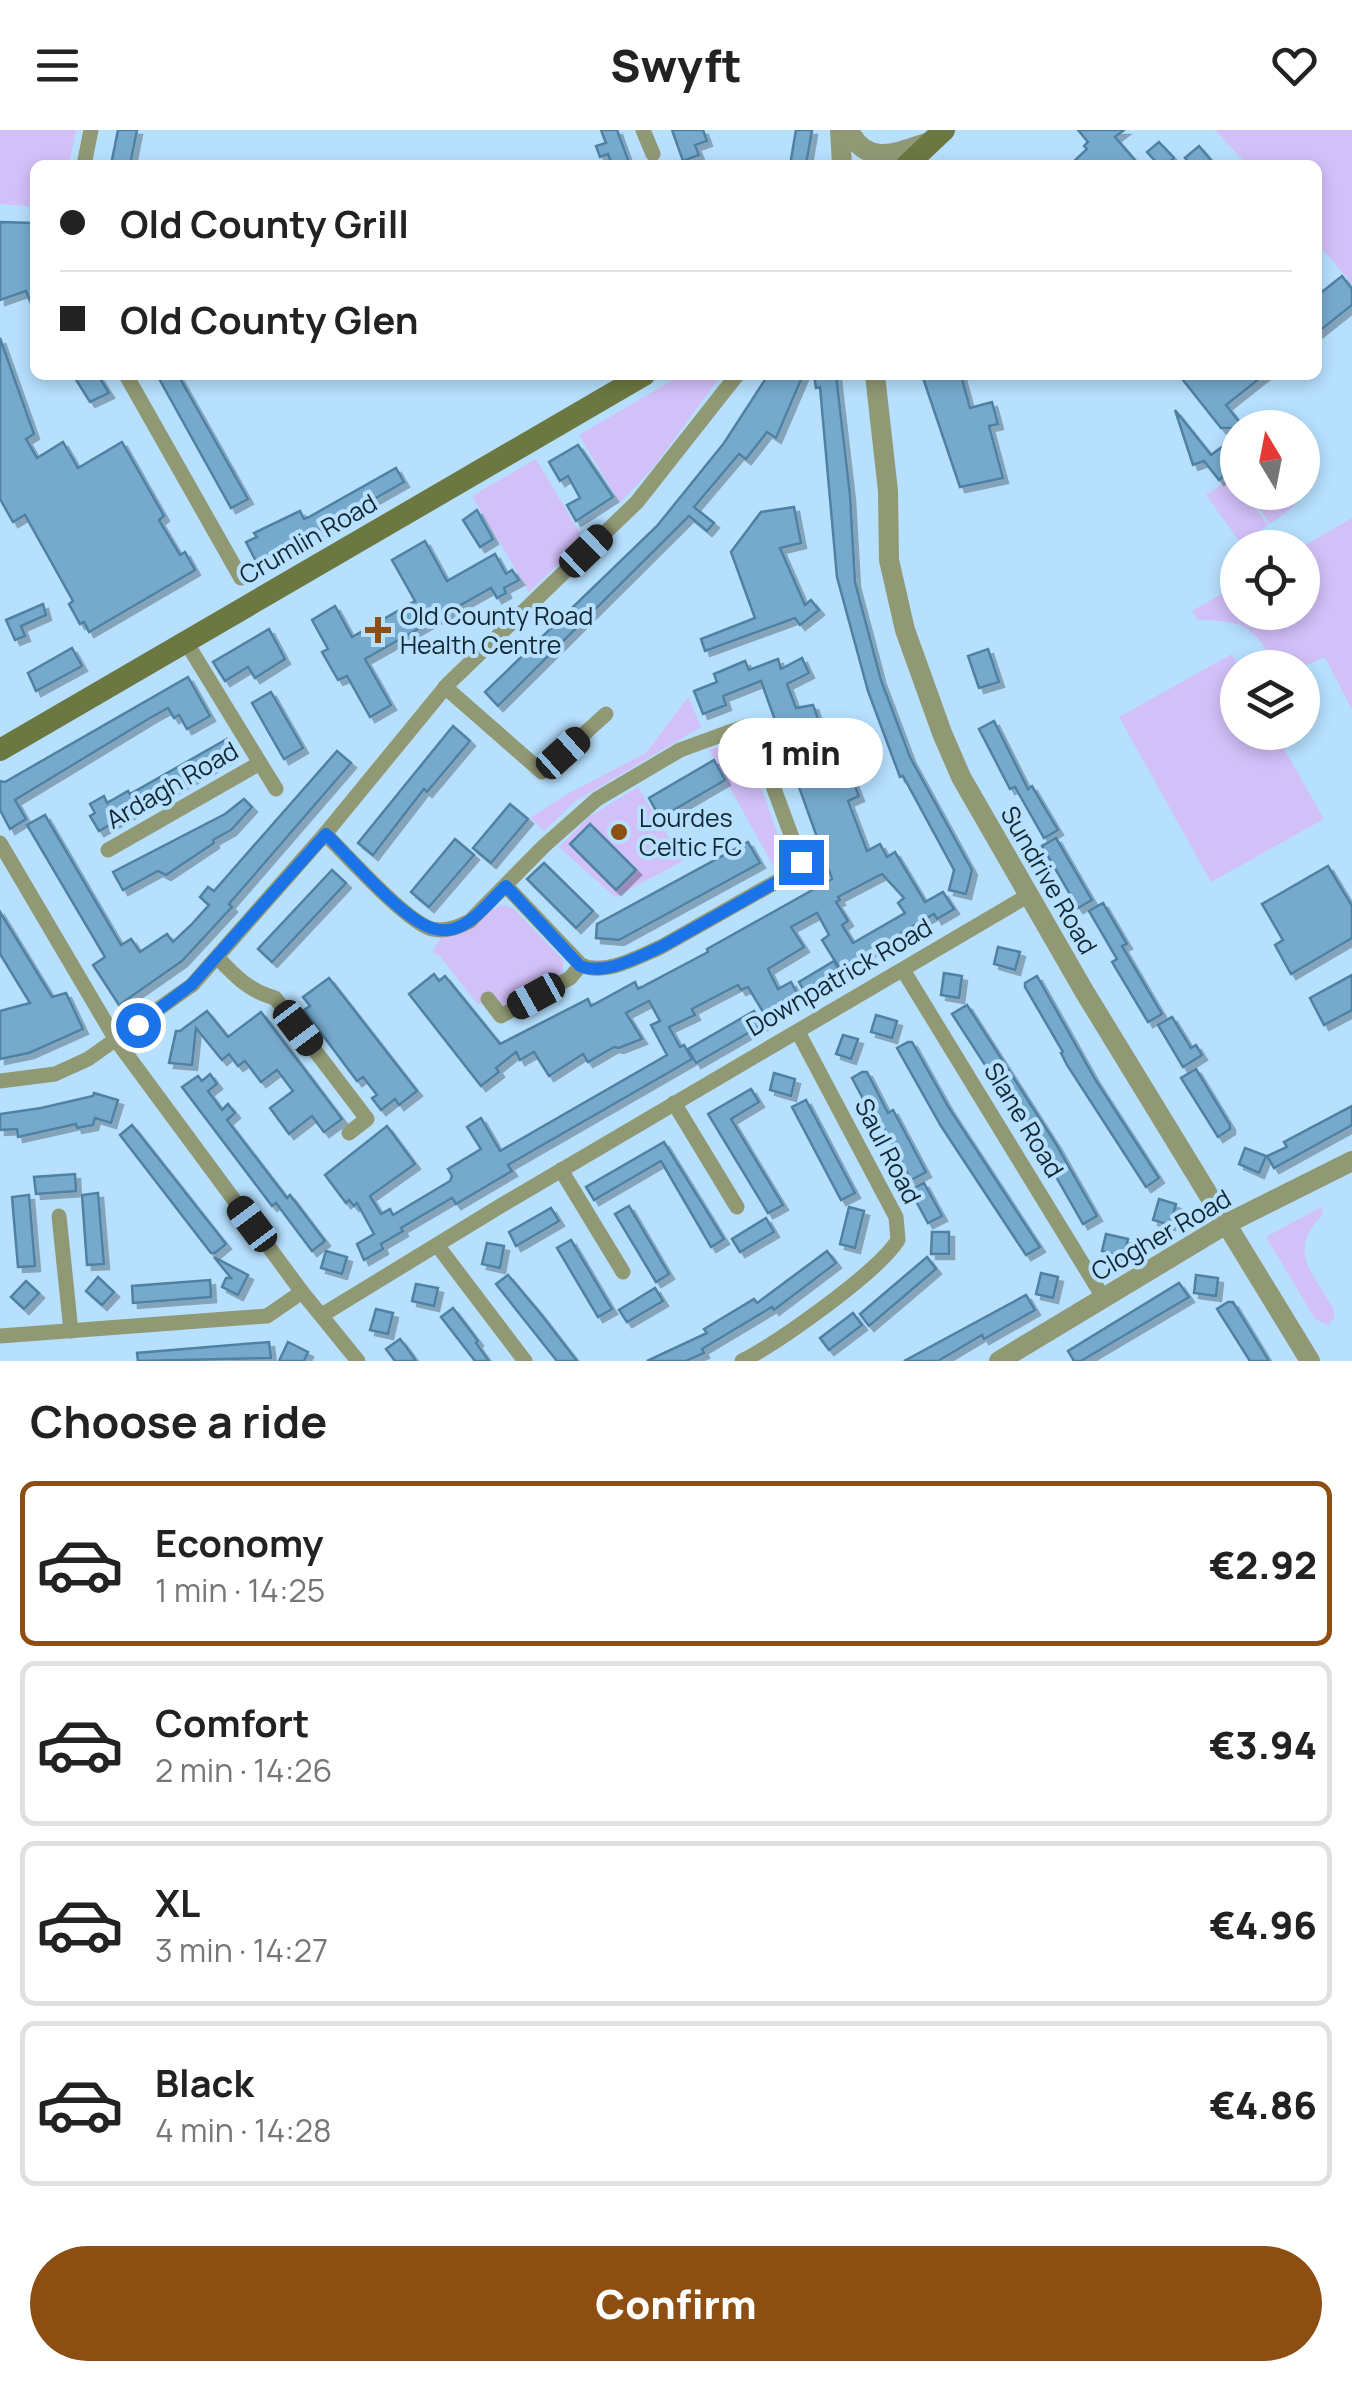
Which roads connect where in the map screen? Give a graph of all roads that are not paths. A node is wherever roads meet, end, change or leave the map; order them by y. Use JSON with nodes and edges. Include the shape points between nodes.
{"nodes":[{"id":1,"x":91,"y":130,"type":"edge"},
{"id":2,"x":643,"y":130,"type":"edge"},
{"id":3,"x":840,"y":130,"type":"edge"},
{"id":4,"x":849,"y":130,"type":"edge"},
{"id":5,"x":938,"y":135,"type":"edge"},
{"id":6,"x":653,"y":154,"type":"dead end"},
{"id":7,"x":85,"y":160,"type":"edge"},
{"id":8,"x":842,"y":160,"type":"edge"},
{"id":9,"x":912,"y":160,"type":"edge"},
{"id":10,"x":129,"y":380,"type":"edge"},
{"id":11,"x":635,"y":380,"type":"edge"},
{"id":12,"x":732,"y":380,"type":"edge"},
{"id":13,"x":876,"y":380,"type":"edge"},
{"id":14,"x":240,"y":578,"type":"dead end"},
{"id":15,"x":186,"y":642,"type":"junction"},
{"id":16,"x":445,"y":687,"type":"junction"},
{"id":17,"x":606,"y":714,"type":"dead end"},
{"id":18,"x":0,"y":750,"type":"edge"},
{"id":19,"x":260,"y":763,"type":"junction"},
{"id":20,"x":276,"y":789,"type":"dead end"},
{"id":21,"x":326,"y":834,"type":"junction"},
{"id":22,"x":0,"y":842,"type":"edge"},
{"id":23,"x":108,"y":850,"type":"dead end"},
{"id":24,"x":506,"y":886,"type":"junction"},
{"id":25,"x":1029,"y":895,"type":"junction"},
{"id":26,"x":216,"y":958,"type":"junction"},
{"id":27,"x":580,"y":966,"type":"junction"},
{"id":28,"x":903,"y":970,"type":"junction"},
{"id":29,"x":488,"y":999,"type":"dead end"},
{"id":30,"x":798,"y":1032,"type":"junction"},
{"id":31,"x":116,"y":1040,"type":"junction"},
{"id":32,"x":0,"y":1082,"type":"edge"},
{"id":33,"x":674,"y":1104,"type":"junction"},
{"id":34,"x":349,"y":1133,"type":"dead end"},
{"id":35,"x":1352,"y":1161,"type":"edge"},
{"id":36,"x":561,"y":1170,"type":"junction"},
{"id":37,"x":737,"y":1207,"type":"dead end"},
{"id":38,"x":60,"y":1216,"type":"dead end"},
{"id":39,"x":1228,"y":1224,"type":"junction"},
{"id":40,"x":437,"y":1245,"type":"junction"},
{"id":41,"x":624,"y":1272,"type":"dead end"},
{"id":42,"x":302,"y":1292,"type":"junction"},
{"id":43,"x":1103,"y":1296,"type":"junction"},
{"id":44,"x":322,"y":1315,"type":"junction"},
{"id":45,"x":70,"y":1331,"type":"junction"},
{"id":46,"x":0,"y":1336,"type":"edge"},
{"id":47,"x":754,"y":1358,"type":"edge"},
{"id":48,"x":358,"y":1361,"type":"edge"},
{"id":49,"x":525,"y":1361,"type":"edge"},
{"id":50,"x":999,"y":1361,"type":"edge"},
{"id":51,"x":1310,"y":1361,"type":"edge"}],
"edges":[{"from":1,"to":7,"type":"street"},
{"from":2,"to":6,"type":"street"},
{"from":3,"to":8,"type":"street"},
{"from":4,"to":5,"type":"street","via":[[878,156]]},
{"from":5,"to":9,"type":"main road"},
{"from":10,"to":14,"type":"street"},
{"from":11,"to":15,"type":"main road","name":"Crumlin Road"},
{"from":12,"to":16,"type":"street","via":[[638,502]]},
{"from":13,"to":25,"type":"street","name":"Sundrive Road","via":[[889,560],[905,630],[962,777]]},
{"from":15,"to":18,"type":"main road","name":"Crumlin Road"},
{"from":15,"to":19,"type":"street","name":"Ardagh Road"},
{"from":16,"to":17,"type":"street","via":[[542,772]]},
{"from":16,"to":21,"type":"street"},
{"from":19,"to":20,"type":"street","name":"Ardagh Road"},
{"from":19,"to":23,"type":"street","name":"Ardagh Road"},
{"from":21,"to":24,"type":"street","via":[[432,928],[470,921]]},
{"from":21,"to":26,"type":"street"},
{"from":22,"to":31,"type":"street"},
{"from":24,"to":27,"type":"street"},
{"from":24,"to":27,"type":"street","via":[[597,799],[680,750],[737,728],[752,731],[801,862],[798,870],[637,958],[592,970]]},
{"from":25,"to":28,"type":"street","name":"Downpatrick Road"},
{"from":25,"to":39,"type":"street","name":"Sundrive Road"},
{"from":26,"to":31,"type":"street"},
{"from":26,"to":34,"type":"street","via":[[241,982],[274,998],[366,1119]]},
{"from":27,"to":29,"type":"street","via":[[502,1016]]},
{"from":28,"to":30,"type":"street","name":"Downpatrick Road"},
{"from":28,"to":43,"type":"street","name":"Slane Road"},
{"from":30,"to":33,"type":"street","name":"Downpatrick Road"},
{"from":30,"to":47,"type":"street","name":"Saul Road","via":[[896,1217],[898,1240],[884,1260]]},
{"from":31,"to":32,"type":"street","via":[[56,1074]]},
{"from":31,"to":42,"type":"street"},
{"from":33,"to":36,"type":"street","name":"Downpatrick Road"},
{"from":33,"to":37,"type":"street"},
{"from":35,"to":39,"type":"street","name":"Clogher Road"},
{"from":36,"to":40,"type":"street","name":"Downpatrick Road"},
{"from":36,"to":41,"type":"street"},
{"from":38,"to":45,"type":"street"},
{"from":39,"to":43,"type":"street","name":"Clogher Road"},
{"from":39,"to":51,"type":"street","name":"Sundrive Road"},
{"from":40,"to":44,"type":"street","name":"Downpatrick Road"},
{"from":40,"to":49,"type":"street"},
{"from":42,"to":44,"type":"street"},
{"from":42,"to":45,"type":"street","via":[[267,1316]]},
{"from":43,"to":50,"type":"street","name":"Clogher Road"},
{"from":44,"to":48,"type":"street"},
{"from":45,"to":46,"type":"street"}]}
